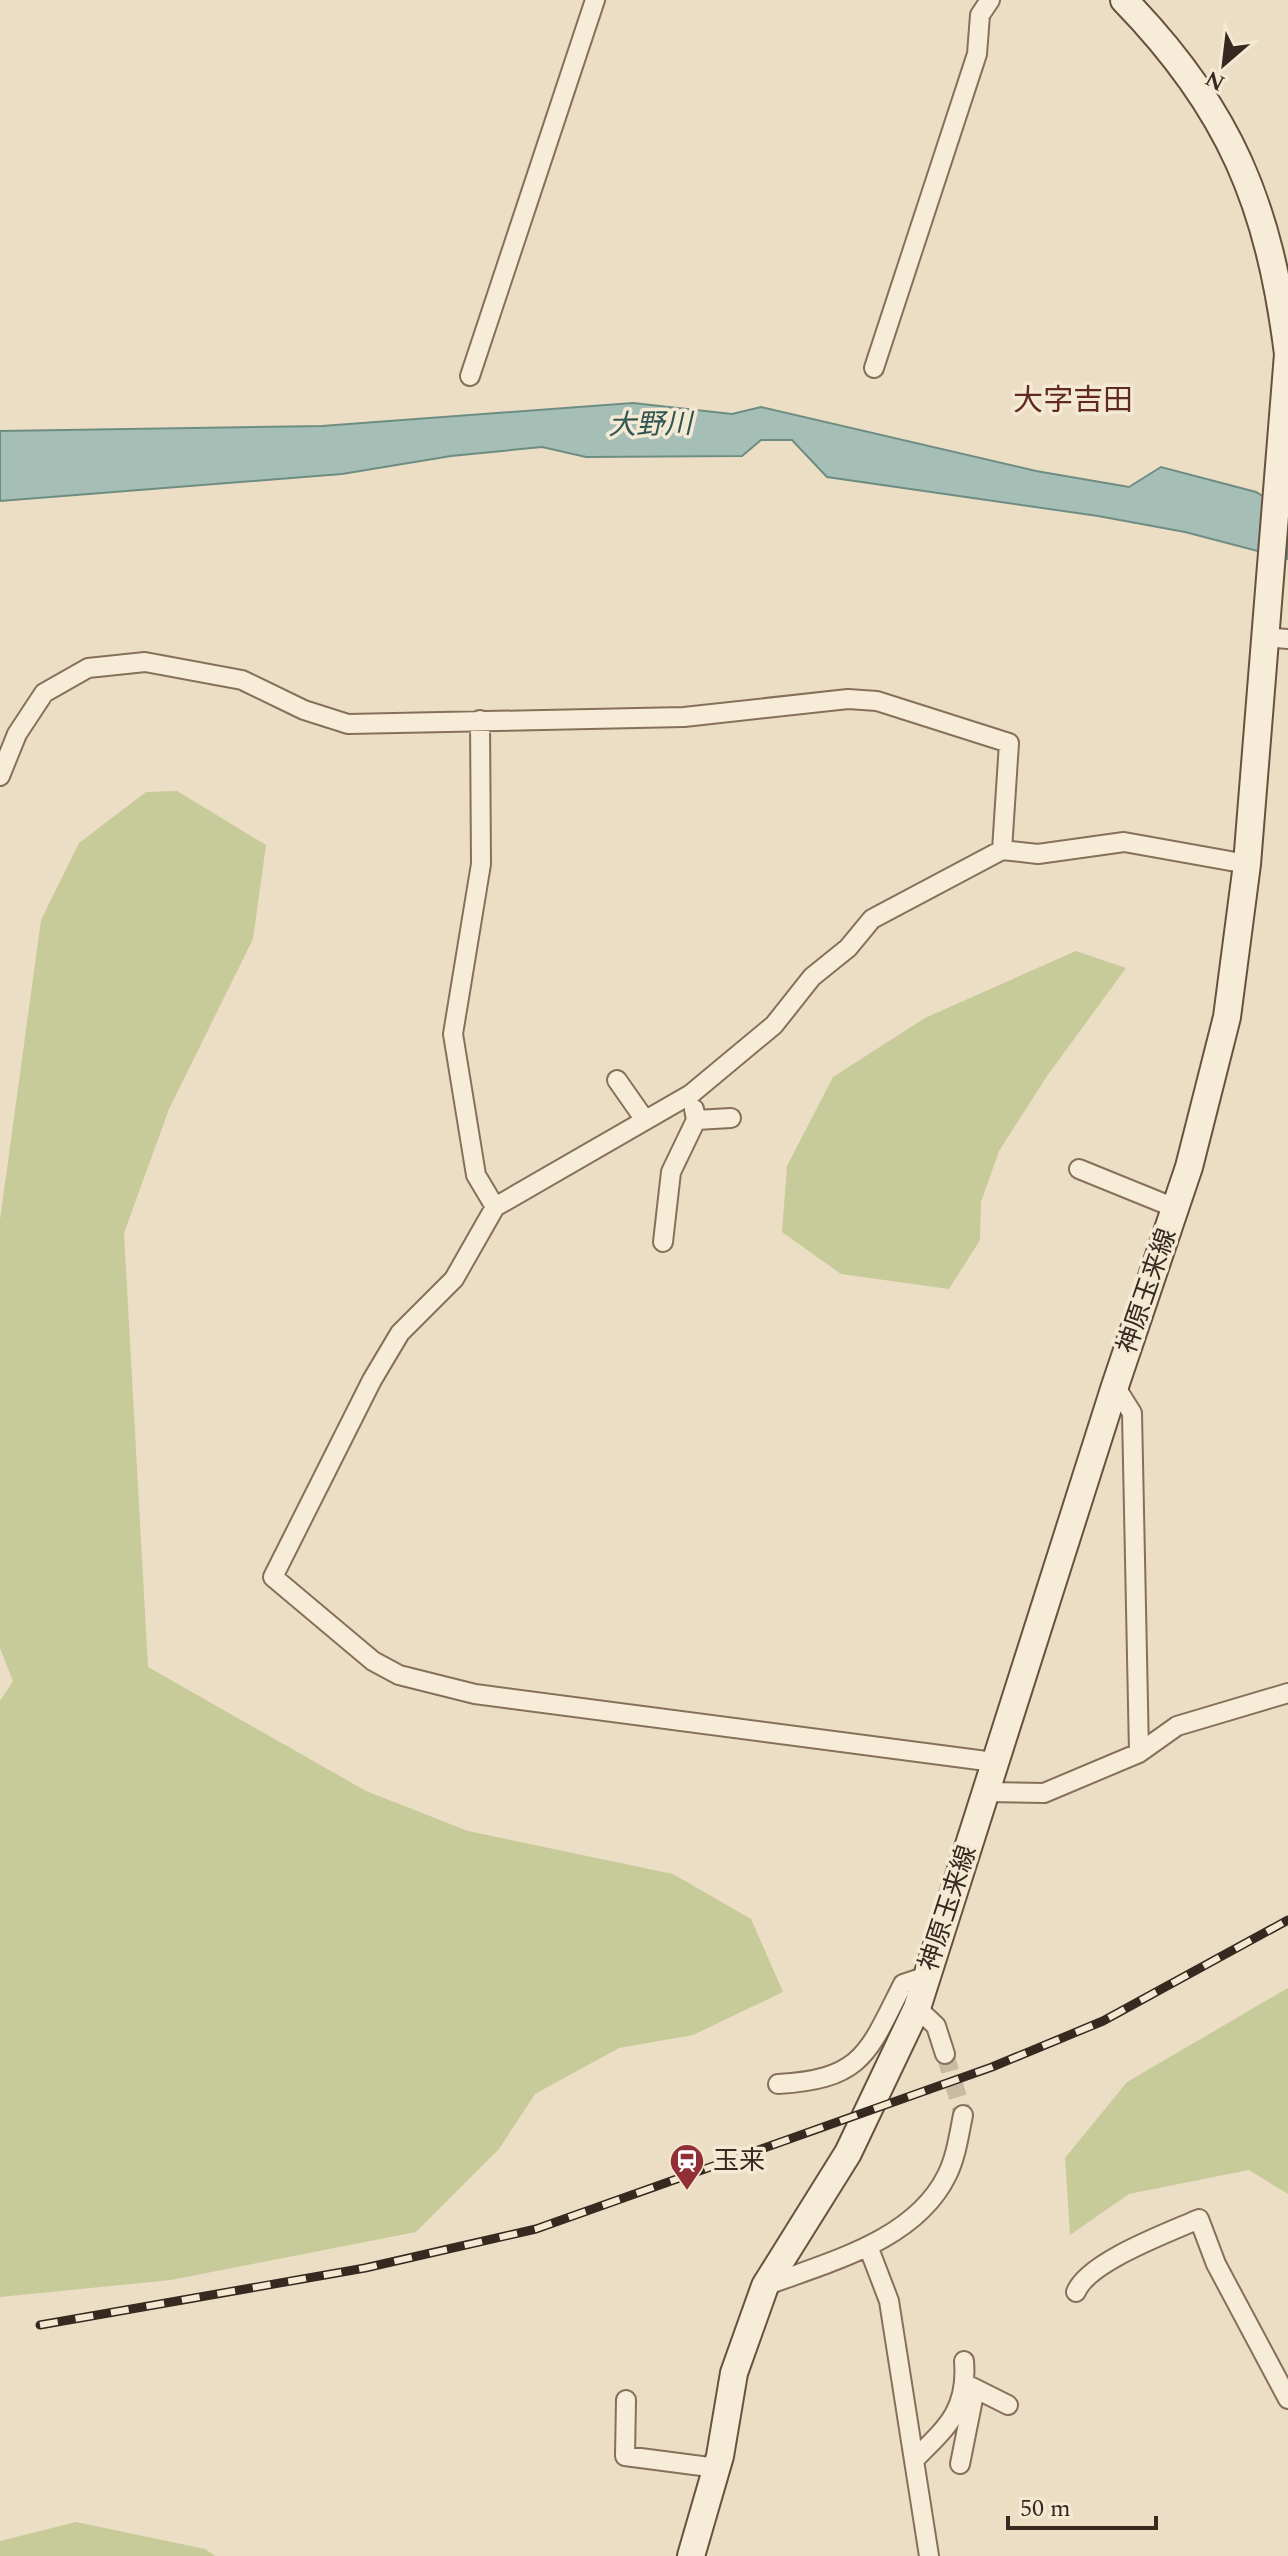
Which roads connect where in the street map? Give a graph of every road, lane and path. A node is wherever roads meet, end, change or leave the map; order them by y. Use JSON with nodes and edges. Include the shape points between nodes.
{"nodes":[{"id":1,"x":595,"y":0,"type":"edge"},
{"id":2,"x":990,"y":0,"type":"edge"},
{"id":3,"x":1124,"y":0,"type":"edge"},
{"id":4,"x":1288,"y":354,"type":"edge"},
{"id":5,"x":874,"y":368,"type":"dead end"},
{"id":6,"x":470,"y":376,"type":"dead end"},
{"id":7,"x":1275,"y":638,"type":"edge"},
{"id":8,"x":480,"y":720,"type":"junction"},
{"id":9,"x":0,"y":776,"type":"edge"},
{"id":10,"x":1002,"y":850,"type":"junction"},
{"id":11,"x":1247,"y":864,"type":"junction"},
{"id":12,"x":617,"y":1080,"type":"dead end"},
{"id":13,"x":691,"y":1094,"type":"junction"},
{"id":14,"x":731,"y":1118,"type":"dead end"},
{"id":15,"x":645,"y":1120,"type":"junction"},
{"id":16,"x":696,"y":1120,"type":"junction"},
{"id":17,"x":1079,"y":1169,"type":"dead end"},
{"id":18,"x":495,"y":1207,"type":"junction"},
{"id":19,"x":1175,"y":1208,"type":"junction"},
{"id":20,"x":663,"y":1242,"type":"dead end"},
{"id":21,"x":1115,"y":1386,"type":"junction"},
{"id":22,"x":1288,"y":1693,"type":"edge"},
{"id":23,"x":1139,"y":1753,"type":"junction"},
{"id":24,"x":994,"y":1762,"type":"junction"},
{"id":25,"x":985,"y":1792,"type":"junction"},
{"id":26,"x":927,"y":1976,"type":"junction"},
{"id":27,"x":917,"y":2008,"type":"junction"},
{"id":28,"x":945,"y":2054,"type":"tunnel mouth"},
{"id":29,"x":778,"y":2084,"type":"dead end"},
{"id":30,"x":963,"y":2115,"type":"tunnel mouth"},
{"id":31,"x":868,"y":2246,"type":"junction"},
{"id":32,"x":765,"y":2286,"type":"junction"},
{"id":33,"x":1076,"y":2292,"type":"dead end"},
{"id":34,"x":964,"y":2361,"type":"dead end"},
{"id":35,"x":971,"y":2386,"type":"junction"},
{"id":36,"x":1288,"y":2399,"type":"edge"},
{"id":37,"x":626,"y":2400,"type":"dead end"},
{"id":38,"x":1008,"y":2405,"type":"dead end"},
{"id":39,"x":914,"y":2460,"type":"junction"},
{"id":40,"x":960,"y":2464,"type":"dead end"},
{"id":41,"x":717,"y":2468,"type":"junction"},
{"id":42,"x":691,"y":2556,"type":"edge"},
{"id":43,"x":929,"y":2556,"type":"edge"}],
"edges":[{"from":1,"to":6,"type":"street"},
{"from":2,"to":5,"type":"street","via":[[980,15],[977,54]]},
{"from":3,"to":4,"type":"main road","name":"神原玉来線","via":[[1176,57],[1231,141],[1266,232]]},
{"from":4,"to":7,"type":"main road","name":"神原玉来線","via":[[1265,603]]},
{"from":7,"to":11,"type":"main road","name":"神原玉来線"},
{"from":8,"to":9,"type":"street","via":[[348,724],[242,680],[145,662],[88,668],[44,693],[17,734]]},
{"from":8,"to":10,"type":"street","via":[[684,717],[848,699],[877,701],[1009,743]]},
{"from":8,"to":18,"type":"street","via":[[481,864],[453,1034],[476,1175]]},
{"from":10,"to":11,"type":"street","via":[[1038,854],[1124,842]]},
{"from":10,"to":13,"type":"street","via":[[872,919],[848,948],[812,977],[774,1025]]},
{"from":11,"to":19,"type":"main road","name":"神原玉来線","via":[[1227,1017]]},
{"from":12,"to":15,"type":"street"},
{"from":13,"to":15,"type":"street"},
{"from":13,"to":16,"type":"street"},
{"from":14,"to":16,"type":"street"},
{"from":15,"to":18,"type":"street"},
{"from":16,"to":20,"type":"street","via":[[671,1172]]},
{"from":17,"to":19,"type":"street"},
{"from":18,"to":24,"type":"street","via":[[454,1279],[400,1333],[273,1577],[373,1661],[399,1675],[475,1694]]},
{"from":19,"to":21,"type":"main road","name":"神原玉来線"},
{"from":21,"to":23,"type":"street","via":[[1132,1413]]},
{"from":21,"to":24,"type":"main road","name":"神原玉来線"},
{"from":22,"to":23,"type":"street","via":[[1177,1726]]},
{"from":23,"to":25,"type":"street","via":[[1044,1793]]},
{"from":24,"to":25,"type":"main road","name":"神原玉来線"},
{"from":25,"to":26,"type":"main road","name":"神原玉来線"},
{"from":26,"to":27,"type":"main road","name":"神原玉来線"},
{"from":26,"to":29,"type":"street","via":[[903,1984],[878,2037],[859,2060],[837,2075]]},
{"from":27,"to":28,"type":"street","via":[[936,2026]]},
{"from":27,"to":32,"type":"main road","name":"神原玉来線","via":[[848,2153]]},
{"from":30,"to":31,"type":"street","via":[[947,2175],[932,2199]]},
{"from":31,"to":32,"type":"street"},
{"from":31,"to":39,"type":"street","via":[[889,2301]]},
{"from":32,"to":41,"type":"main road","name":"神原玉来線","via":[[734,2373]]},
{"from":33,"to":36,"type":"street","via":[[1081,2279],[1199,2219],[1216,2264]]},
{"from":34,"to":35,"type":"street"},
{"from":35,"to":38,"type":"street"},
{"from":35,"to":39,"type":"street","via":[[948,2425]]},
{"from":35,"to":40,"type":"street"},
{"from":37,"to":41,"type":"street","via":[[625,2456]]},
{"from":39,"to":43,"type":"street"},
{"from":41,"to":42,"type":"main road","name":"神原玉来線"}]}
